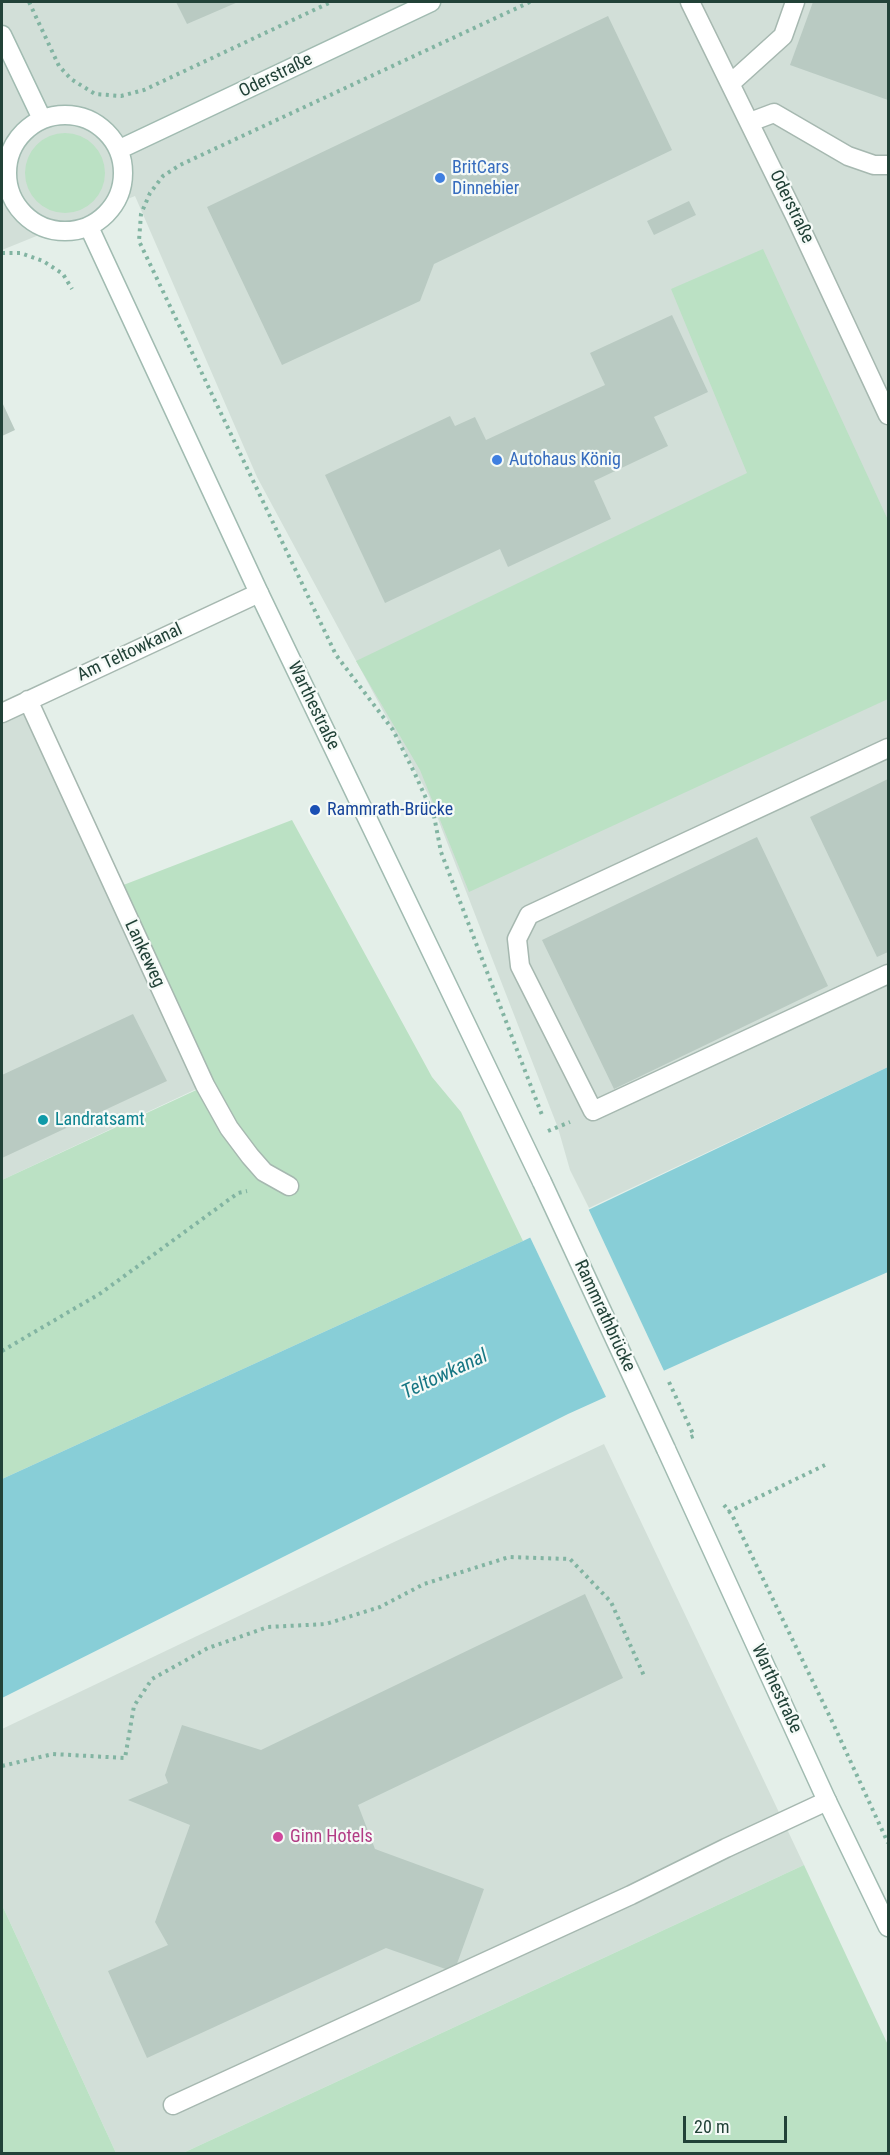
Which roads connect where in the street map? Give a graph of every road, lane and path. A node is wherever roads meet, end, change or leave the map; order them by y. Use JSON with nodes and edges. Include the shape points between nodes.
{"nodes":[{"id":1,"x":29,"y":2,"type":"edge"},
{"id":2,"x":331,"y":2,"type":"edge"},
{"id":3,"x":431,"y":2,"type":"edge"},
{"id":4,"x":530,"y":2,"type":"edge"},
{"id":5,"x":690,"y":2,"type":"edge"},
{"id":6,"x":795,"y":2,"type":"edge"},
{"id":7,"x":2,"y":35,"type":"edge"},
{"id":8,"x":731,"y":83,"type":"junction"},
{"id":9,"x":42,"y":118,"type":"junction"},
{"id":10,"x":750,"y":122,"type":"junction"},
{"id":11,"x":120,"y":149,"type":"junction"},
{"id":12,"x":888,"y":165,"type":"edge"},
{"id":13,"x":7,"y":205,"type":"edge"},
{"id":14,"x":89,"y":226,"type":"junction"},
{"id":15,"x":2,"y":253,"type":"edge"},
{"id":16,"x":72,"y":289,"type":"dead end"},
{"id":17,"x":888,"y":415,"type":"edge"},
{"id":18,"x":259,"y":593,"type":"junction"},
{"id":19,"x":28,"y":700,"type":"junction"},
{"id":20,"x":2,"y":713,"type":"edge"},
{"id":21,"x":888,"y":748,"type":"edge"},
{"id":22,"x":888,"y":975,"type":"edge"},
{"id":23,"x":558,"y":1128,"type":"dead end"},
{"id":24,"x":548,"y":1131,"type":"junction"},
{"id":25,"x":551,"y":1141,"type":"dead end"},
{"id":26,"x":542,"y":1182,"type":"joint"},
{"id":27,"x":289,"y":1186,"type":"joint"},
{"id":28,"x":2,"y":1351,"type":"edge"},
{"id":29,"x":669,"y":1382,"type":"dead end"},
{"id":30,"x":694,"y":1436,"type":"dead end"},
{"id":31,"x":666,"y":1449,"type":"joint"},
{"id":32,"x":825,"y":1465,"type":"dead end"},
{"id":33,"x":722,"y":1501,"type":"dead end"},
{"id":34,"x":728,"y":1512,"type":"junction"},
{"id":35,"x":645,"y":1678,"type":"dead end"},
{"id":36,"x":2,"y":1766,"type":"edge"},
{"id":37,"x":827,"y":1801,"type":"junction"},
{"id":38,"x":888,"y":1843,"type":"edge"},
{"id":39,"x":888,"y":1927,"type":"edge"},
{"id":40,"x":173,"y":2105,"type":"dead end"}],
"edges":[{"from":1,"to":2,"type":"path","via":[[59,66],[71,79],[94,94],[121,96],[144,90]]},
{"from":3,"to":11,"type":"street","name":"Oderstraße"},
{"from":4,"to":24,"type":"path","via":[[180,165],[163,176],[150,193],[141,214],[139,241],[336,655],[393,730],[415,774],[434,816],[441,852]]},
{"from":5,"to":8,"type":"street","name":"Oderstraße"},
{"from":6,"to":8,"type":"street","via":[[783,36]]},
{"from":7,"to":9,"type":"street"},
{"from":8,"to":10,"type":"street","name":"Oderstraße"},
{"from":9,"to":11,"type":"street","via":[[60,114],[95,122]]},
{"from":9,"to":13,"type":"street","via":[[14,144],[8,162]]},
{"from":10,"to":12,"type":"street","via":[[774,113],[848,156],[873,165]]},
{"from":10,"to":17,"type":"street","name":"Oderstraße"},
{"from":11,"to":14,"type":"street","via":[[123,185],[105,217]]},
{"from":13,"to":14,"type":"street","via":[[54,230],[72,231]]},
{"from":14,"to":18,"type":"street","name":"Warthestraße"},
{"from":15,"to":16,"type":"path","via":[[20,253],[43,261],[63,274]]},
{"from":18,"to":19,"type":"street","name":"Am Teltowkanal"},
{"from":18,"to":26,"type":"street","name":"Warthestraße"},
{"from":19,"to":20,"type":"street","name":"Am Teltowkanal"},
{"from":19,"to":27,"type":"street","name":"Lankeweg","via":[[205,1085],[250,1156],[264,1172]]},
{"from":21,"to":22,"type":"street","via":[[529,915],[516,939],[520,966],[593,1111]]},
{"from":23,"to":24,"type":"path"},
{"from":24,"to":25,"type":"path"},
{"from":26,"to":31,"type":"street","name":"Rammrathbrücke","bridge":true},
{"from":27,"to":28,"type":"path","via":[[238,1192],[101,1293]]},
{"from":29,"to":30,"type":"path"},
{"from":31,"to":37,"type":"street","name":"Warthestraße"},
{"from":32,"to":34,"type":"path"},
{"from":33,"to":34,"type":"path"},
{"from":34,"to":38,"type":"path"},
{"from":35,"to":36,"type":"path","via":[[611,1602],[570,1559],[509,1557],[424,1584],[380,1607],[326,1624],[268,1627],[208,1648],[152,1679],[134,1706],[124,1758],[53,1754]]},
{"from":37,"to":39,"type":"street","name":"Warthestraße"},
{"from":37,"to":40,"type":"street"}]}
